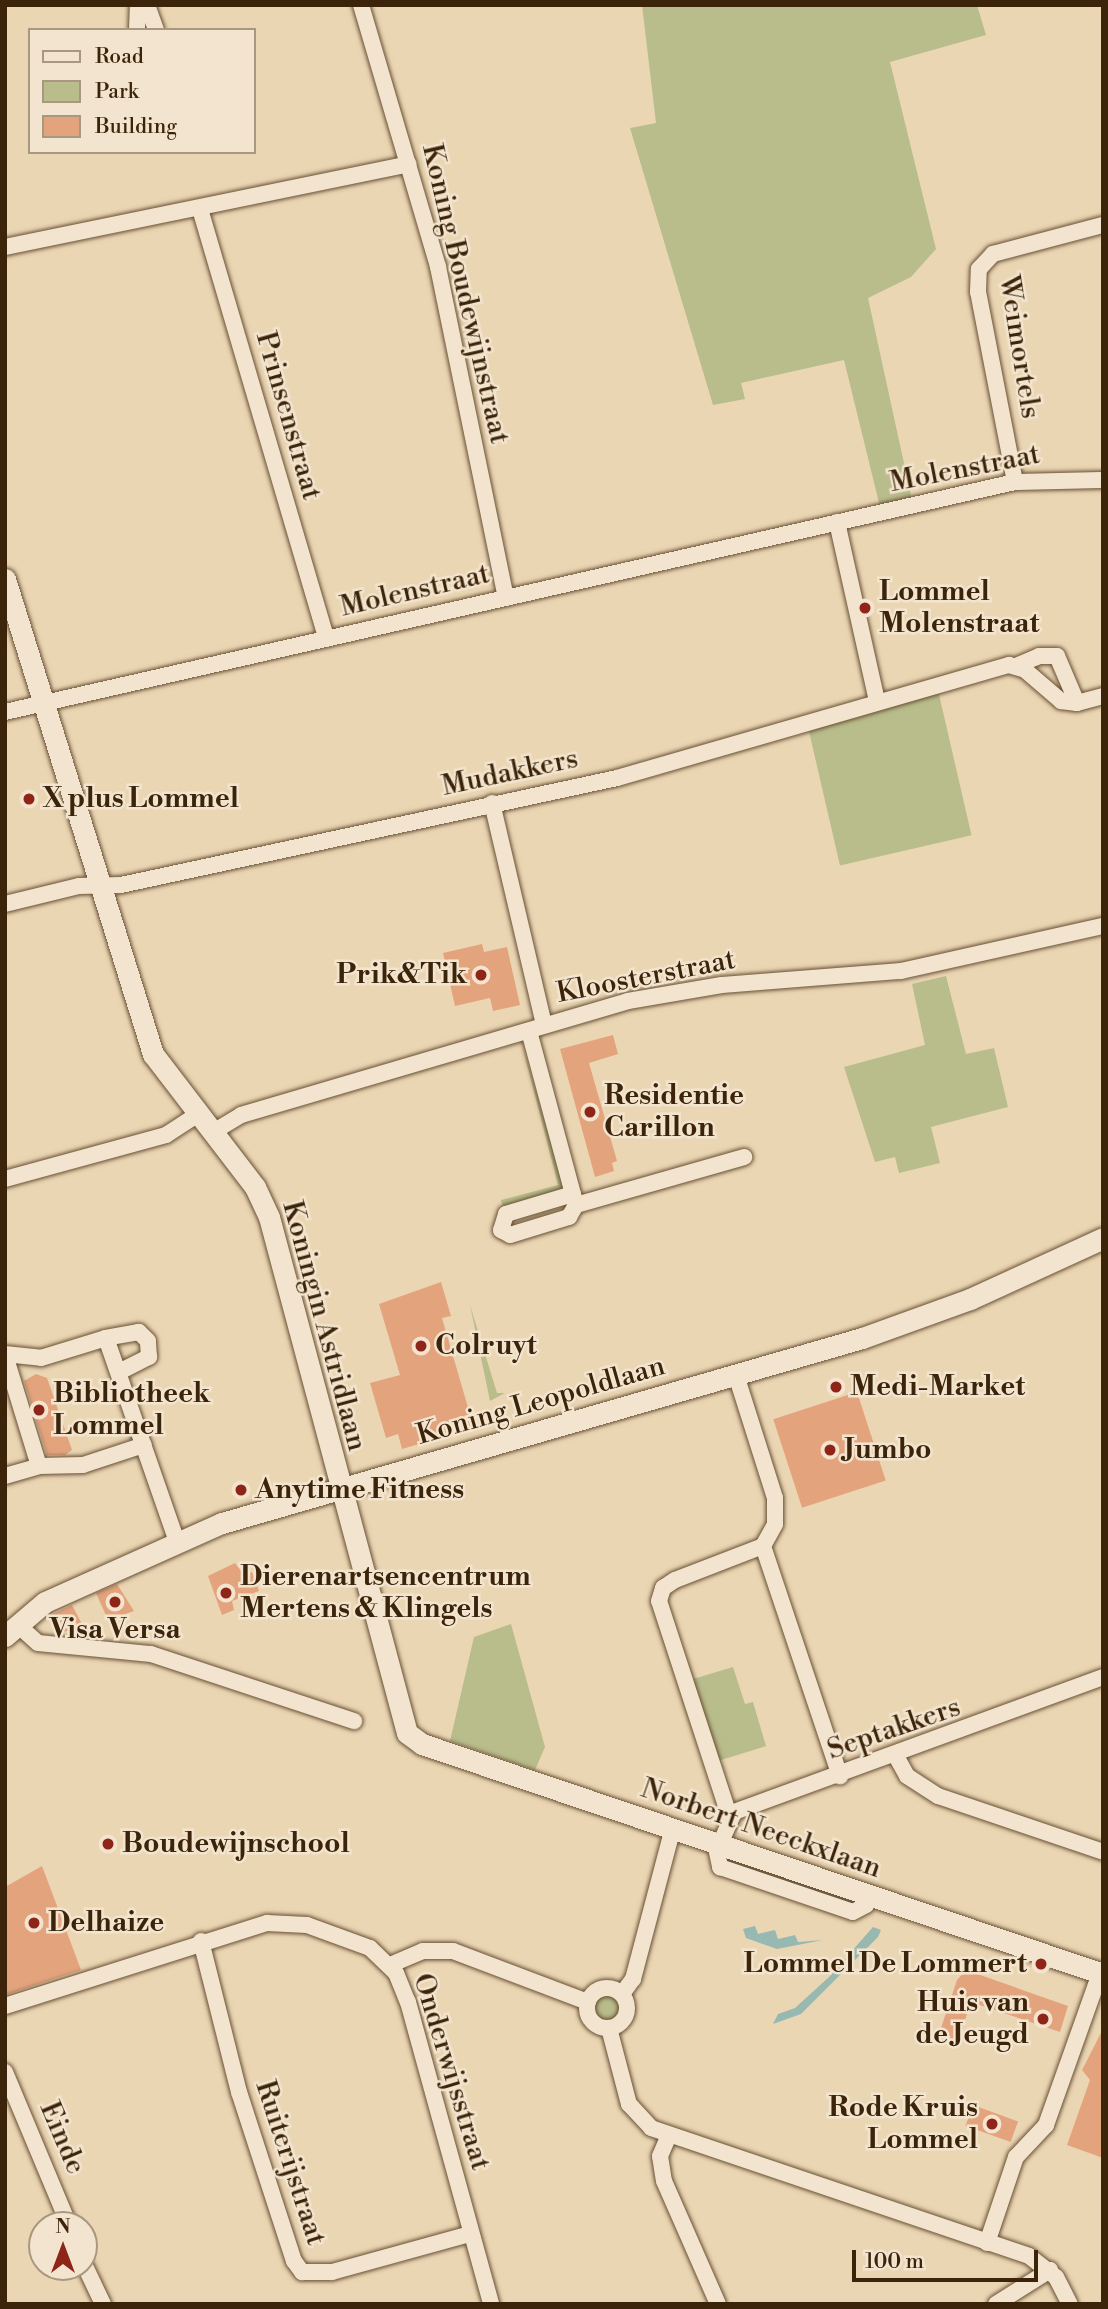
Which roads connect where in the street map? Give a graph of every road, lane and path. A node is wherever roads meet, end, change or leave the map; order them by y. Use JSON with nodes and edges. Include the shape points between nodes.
{"nodes":[{"id":1,"x":138,"y":5,"type":"edge"},
{"id":2,"x":147,"y":5,"type":"edge"},
{"id":3,"x":361,"y":5,"type":"edge"},
{"id":4,"x":137,"y":28,"type":"edge"},
{"id":5,"x":155,"y":28,"type":"edge"},
{"id":6,"x":409,"y":164,"type":"junction"},
{"id":7,"x":200,"y":209,"type":"junction"},
{"id":8,"x":1103,"y":225,"type":"edge"},
{"id":9,"x":5,"y":247,"type":"edge"},
{"id":10,"x":1103,"y":480,"type":"edge"},
{"id":11,"x":1015,"y":482,"type":"junction"},
{"id":12,"x":837,"y":522,"type":"junction"},
{"id":13,"x":5,"y":579,"type":"edge"},
{"id":14,"x":506,"y":597,"type":"junction"},
{"id":15,"x":326,"y":638,"type":"junction"},
{"id":16,"x":1018,"y":665,"type":"junction"},
{"id":17,"x":1103,"y":696,"type":"edge"},
{"id":18,"x":877,"y":701,"type":"junction"},
{"id":19,"x":44,"y":703,"type":"junction"},
{"id":20,"x":1077,"y":703,"type":"junction"},
{"id":21,"x":5,"y":712,"type":"edge"},
{"id":22,"x":492,"y":803,"type":"junction"},
{"id":23,"x":100,"y":884,"type":"junction"},
{"id":24,"x":5,"y":904,"type":"edge"},
{"id":25,"x":1103,"y":926,"type":"edge"},
{"id":26,"x":536,"y":1028,"type":"junction"},
{"id":27,"x":198,"y":1114,"type":"junction"},
{"id":28,"x":213,"y":1132,"type":"junction"},
{"id":29,"x":744,"y":1157,"type":"dead end"},
{"id":30,"x":5,"y":1180,"type":"edge"},
{"id":31,"x":1103,"y":1238,"type":"edge"},
{"id":32,"x":106,"y":1338,"type":"junction"},
{"id":33,"x":5,"y":1354,"type":"edge"},
{"id":34,"x":119,"y":1372,"type":"junction"},
{"id":35,"x":736,"y":1375,"type":"junction"},
{"id":36,"x":144,"y":1445,"type":"junction"},
{"id":37,"x":39,"y":1466,"type":"junction"},
{"id":38,"x":5,"y":1476,"type":"edge"},
{"id":39,"x":339,"y":1488,"type":"junction"},
{"id":40,"x":177,"y":1542,"type":"junction"},
{"id":41,"x":763,"y":1546,"type":"junction"},
{"id":42,"x":12,"y":1631,"type":"edge"},
{"id":43,"x":1103,"y":1677,"type":"edge"},
{"id":44,"x":354,"y":1721,"type":"dead end"},
{"id":45,"x":407,"y":1733,"type":"joint"},
{"id":46,"x":896,"y":1756,"type":"junction"},
{"id":47,"x":840,"y":1776,"type":"junction"},
{"id":48,"x":729,"y":1815,"type":"junction"},
{"id":49,"x":673,"y":1828,"type":"junction"},
{"id":50,"x":718,"y":1843,"type":"junction"},
{"id":51,"x":1103,"y":1852,"type":"edge"},
{"id":52,"x":201,"y":1941,"type":"junction"},
{"id":53,"x":390,"y":1965,"type":"junction"},
{"id":54,"x":1101,"y":1973,"type":"edge"},
{"id":55,"x":622,"y":1994,"type":"junction"},
{"id":56,"x":588,"y":2002,"type":"junction"},
{"id":57,"x":5,"y":2006,"type":"edge"},
{"id":58,"x":609,"y":2028,"type":"junction"},
{"id":59,"x":5,"y":2072,"type":"edge"},
{"id":60,"x":668,"y":2135,"type":"junction"},
{"id":61,"x":63,"y":2211,"type":"edge"},
{"id":62,"x":470,"y":2234,"type":"junction"},
{"id":63,"x":987,"y":2243,"type":"junction"},
{"id":64,"x":1050,"y":2270,"type":"junction"},
{"id":65,"x":92,"y":2281,"type":"edge"},
{"id":66,"x":103,"y":2304,"type":"edge"},
{"id":67,"x":491,"y":2304,"type":"edge"},
{"id":68,"x":718,"y":2304,"type":"edge"},
{"id":69,"x":996,"y":2304,"type":"edge"},
{"id":70,"x":1070,"y":2304,"type":"edge"}],
"edges":[{"from":1,"to":4,"type":"street"},
{"from":2,"to":5,"type":"street"},
{"from":3,"to":6,"type":"street","name":"Koning Boudewijnstraat"},
{"from":6,"to":7,"type":"street"},
{"from":6,"to":14,"type":"street","name":"Koning Boudewijnstraat","via":[[452,329]]},
{"from":7,"to":9,"type":"street"},
{"from":7,"to":15,"type":"street","name":"Prinsenstraat"},
{"from":8,"to":11,"type":"street","name":"Weimortels","via":[[993,254],[979,269],[978,292]]},
{"from":10,"to":11,"type":"street","name":"Molenstraat"},
{"from":11,"to":12,"type":"street","name":"Molenstraat"},
{"from":12,"to":14,"type":"street","name":"Molenstraat"},
{"from":12,"to":18,"type":"street"},
{"from":13,"to":19,"type":"main road","name":"Koningin Astridlaan"},
{"from":14,"to":15,"type":"street","name":"Molenstraat"},
{"from":15,"to":19,"type":"street","name":"Molenstraat"},
{"from":16,"to":18,"type":"street","name":"Mudakkers"},
{"from":16,"to":20,"type":"street","via":[[1052,696]]},
{"from":16,"to":20,"type":"street","name":"Mudakkers","via":[[1039,656],[1057,656]]},
{"from":17,"to":20,"type":"street"},
{"from":18,"to":22,"type":"street","name":"Mudakkers","via":[[617,778]]},
{"from":19,"to":21,"type":"street","name":"Molenstraat"},
{"from":19,"to":23,"type":"main road","name":"Koningin Astridlaan"},
{"from":22,"to":23,"type":"street","name":"Mudakkers","via":[[121,885]]},
{"from":22,"to":26,"type":"street"},
{"from":23,"to":24,"type":"street","name":"Mudakkers"},
{"from":23,"to":27,"type":"main road","name":"Koningin Astridlaan","via":[[153,1054]]},
{"from":25,"to":26,"type":"street","name":"Kloosterstraat","via":[[944,964],[691,989]]},
{"from":26,"to":28,"type":"street","name":"Kloosterstraat","via":[[241,1115]]},
{"from":26,"to":29,"type":"street","via":[[574,1200]]},
{"from":27,"to":28,"type":"main road","name":"Koningin Astridlaan"},
{"from":27,"to":30,"type":"street","via":[[166,1135]]},
{"from":28,"to":39,"type":"main road","name":"Koningin Astridlaan","via":[[255,1188],[269,1217]]},
{"from":31,"to":35,"type":"main road","name":"Koning Leopoldlaan","via":[[916,1320]]},
{"from":32,"to":33,"type":"street","via":[[41,1358]]},
{"from":32,"to":34,"type":"street"},
{"from":32,"to":34,"type":"street","via":[[134,1331],[148,1341],[144,1364]]},
{"from":33,"to":37,"type":"street"},
{"from":34,"to":36,"type":"street"},
{"from":35,"to":39,"type":"main road","name":"Koning Leopoldlaan"},
{"from":35,"to":41,"type":"street","via":[[777,1506]]},
{"from":36,"to":37,"type":"street","via":[[83,1465]]},
{"from":36,"to":40,"type":"street"},
{"from":37,"to":38,"type":"street"},
{"from":39,"to":40,"type":"main road","name":"Koning Leopoldlaan"},
{"from":39,"to":45,"type":"main road","name":"Koningin Astridlaan"},
{"from":40,"to":42,"type":"main road","name":"Koning Leopoldlaan","via":[[45,1602]]},
{"from":41,"to":47,"type":"street"},
{"from":41,"to":48,"type":"street","via":[[675,1580],[663,1588],[659,1601]]},
{"from":42,"to":44,"type":"street","via":[[38,1643],[151,1654]]},
{"from":43,"to":46,"type":"street","name":"Septakkers"},
{"from":45,"to":49,"type":"main road","name":"Norbert Neeckxlaan","via":[[422,1744]]},
{"from":46,"to":47,"type":"street","name":"Septakkers"},
{"from":46,"to":51,"type":"street","via":[[907,1776],[938,1796]]},
{"from":47,"to":48,"type":"street","name":"Septakkers"},
{"from":48,"to":50,"type":"street"},
{"from":49,"to":50,"type":"main road","name":"Norbert Neeckxlaan"},
{"from":49,"to":55,"type":"street","via":[[633,1979]]},
{"from":50,"to":54,"type":"main road","name":"Norbert Neeckxlaan"},
{"from":52,"to":53,"type":"street","name":"Onderwijsstraat","via":[[267,1923],[307,1925],[352,1938]]},
{"from":52,"to":57,"type":"street","name":"Onderwijsstraat"},
{"from":52,"to":62,"type":"street","name":"Ruiterijstraat","via":[[235,2080],[294,2261],[302,2272],[332,2272]]},
{"from":53,"to":56,"type":"street","via":[[423,1951],[453,1951]]},
{"from":53,"to":62,"type":"street","name":"Onderwijsstraat","via":[[408,2002]]},
{"from":54,"to":63,"type":"street","name":"Norbert Neeckxlaan","via":[[1046,2125],[1016,2158]]},
{"from":55,"to":56,"type":"street","via":[[603,1988]]},
{"from":55,"to":58,"type":"street","via":[[625,2018]]},
{"from":56,"to":58,"type":"street","via":[[591,2021]]},
{"from":58,"to":60,"type":"street","via":[[613,2060],[636,2115]]},
{"from":59,"to":61,"type":"street","name":"Einde"},
{"from":60,"to":63,"type":"street"},
{"from":60,"to":68,"type":"street","via":[[660,2157],[664,2181]]},
{"from":62,"to":67,"type":"street","name":"Onderwijsstraat"},
{"from":63,"to":64,"type":"street"},
{"from":64,"to":69,"type":"street"},
{"from":64,"to":70,"type":"street"},
{"from":65,"to":66,"type":"street"}]}
